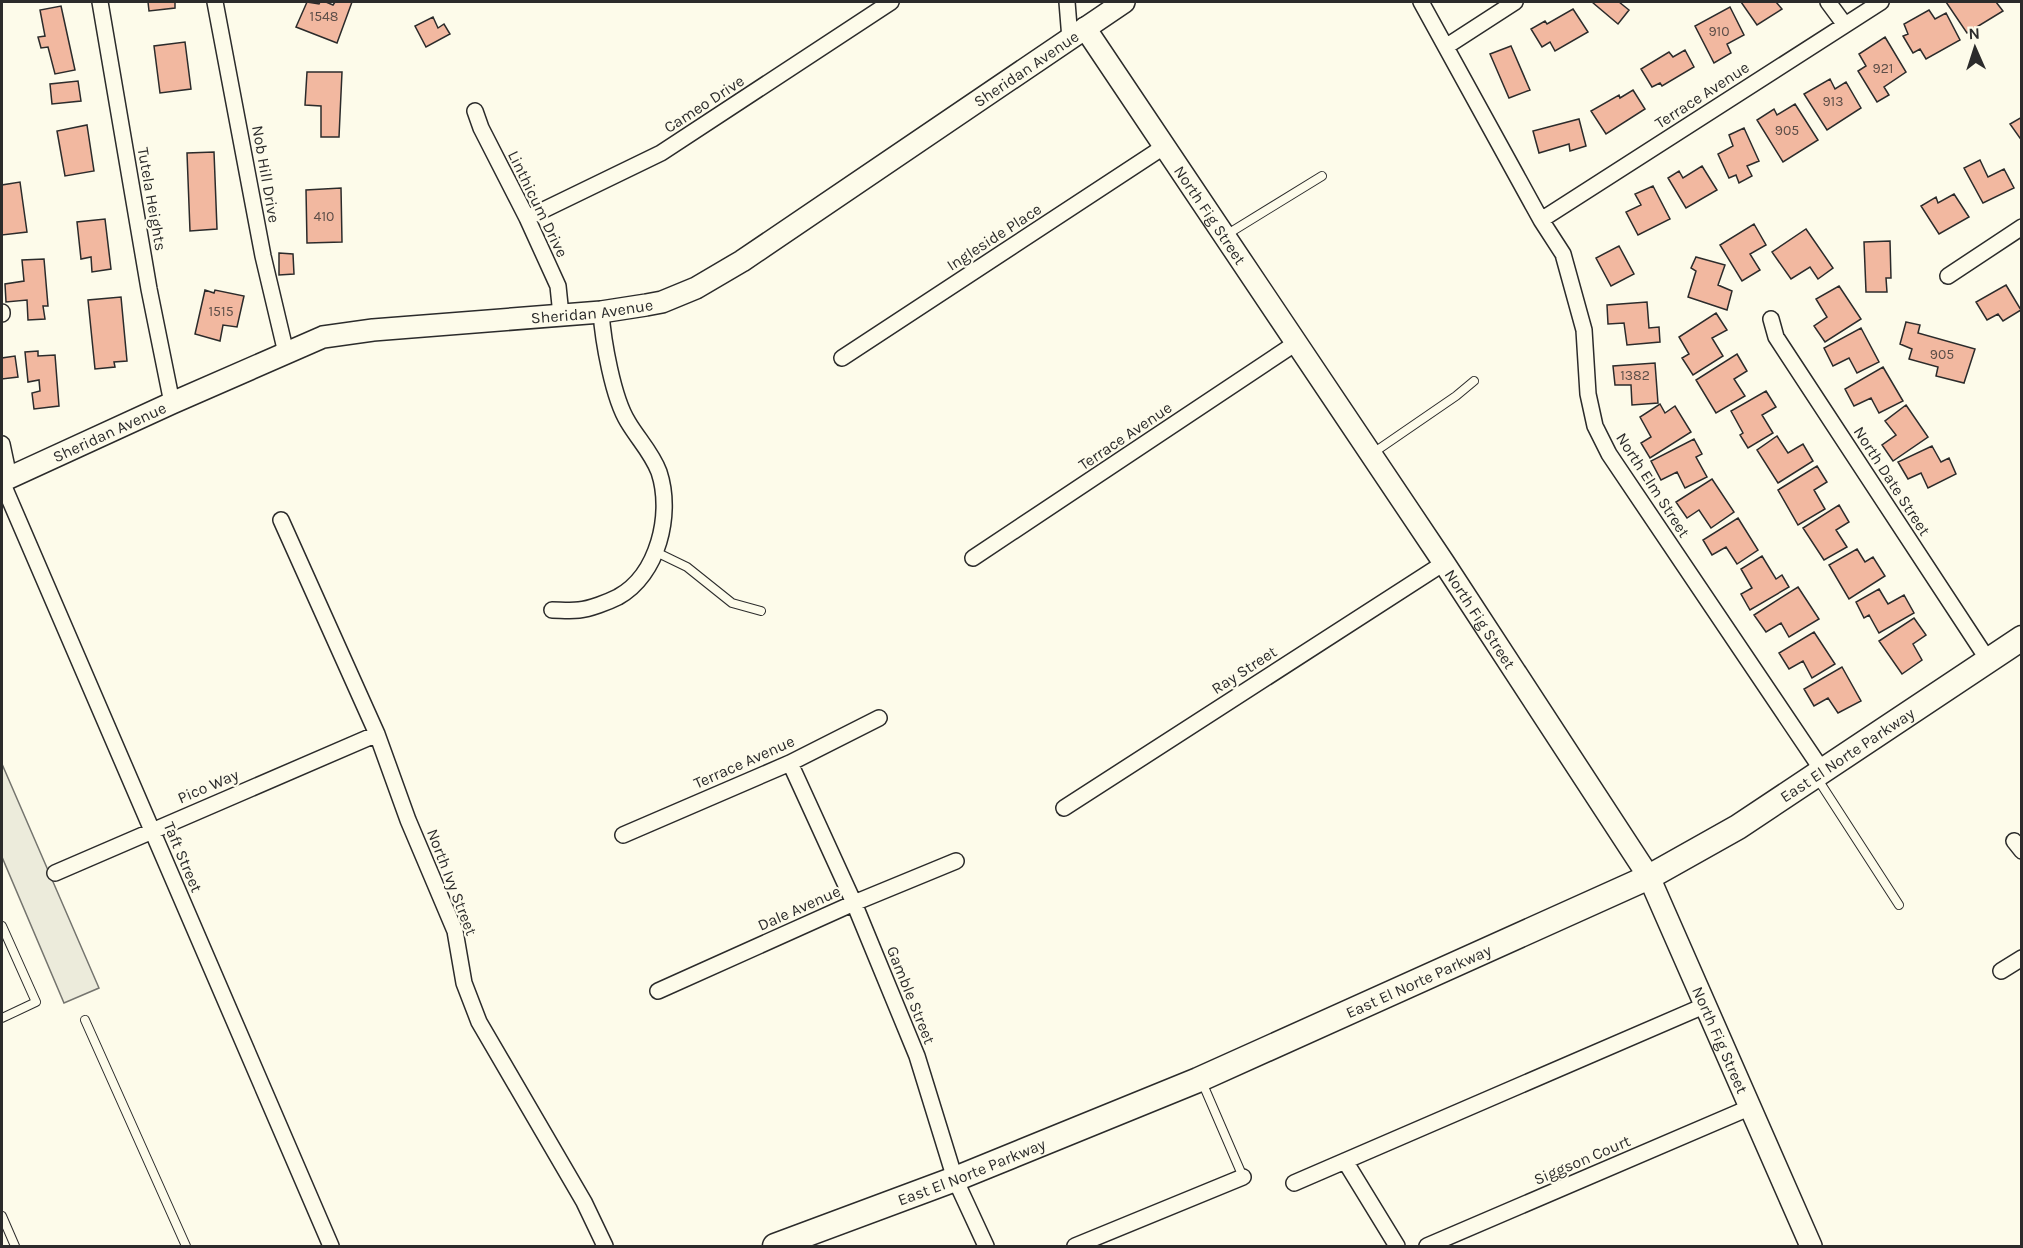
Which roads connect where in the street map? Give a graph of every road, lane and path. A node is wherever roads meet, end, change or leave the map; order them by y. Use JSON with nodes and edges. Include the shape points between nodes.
{"nodes":[{"id":1,"x":100,"y":2,"type":"edge"},
{"id":2,"x":215,"y":2,"type":"edge"},
{"id":3,"x":891,"y":2,"type":"edge"},
{"id":4,"x":1067,"y":2,"type":"edge"},
{"id":5,"x":1124,"y":2,"type":"edge"},
{"id":6,"x":1421,"y":2,"type":"edge"},
{"id":7,"x":1515,"y":2,"type":"edge"},
{"id":8,"x":1828,"y":2,"type":"edge"},
{"id":9,"x":1881,"y":2,"type":"edge"},
{"id":10,"x":1845,"y":25,"type":"junction"},
{"id":11,"x":1077,"y":33,"type":"junction"},
{"id":12,"x":1447,"y":46,"type":"junction"},
{"id":13,"x":476,"y":111,"type":"dead end"},
{"id":14,"x":1165,"y":146,"type":"junction"},
{"id":15,"x":1322,"y":176,"type":"dead end"},
{"id":16,"x":527,"y":218,"type":"junction"},
{"id":17,"x":1541,"y":220,"type":"junction"},
{"id":18,"x":2022,"y":227,"type":"edge"},
{"id":19,"x":1225,"y":235,"type":"junction"},
{"id":20,"x":1948,"y":276,"type":"dead end"},
{"id":21,"x":601,"y":312,"type":"junction"},
{"id":22,"x":561,"y":315,"type":"junction"},
{"id":23,"x":1771,"y":319,"type":"dead end"},
{"id":24,"x":1296,"y":343,"type":"junction"},
{"id":25,"x":286,"y":353,"type":"junction"},
{"id":26,"x":842,"y":358,"type":"dead end"},
{"id":27,"x":1474,"y":381,"type":"dead end"},
{"id":28,"x":172,"y":403,"type":"junction"},
{"id":29,"x":2,"y":444,"type":"edge"},
{"id":30,"x":1371,"y":454,"type":"junction"},
{"id":31,"x":4,"y":480,"type":"edge"},
{"id":32,"x":281,"y":520,"type":"dead end"},
{"id":33,"x":656,"y":552,"type":"junction"},
{"id":34,"x":973,"y":558,"type":"dead end"},
{"id":35,"x":1444,"y":563,"type":"junction"},
{"id":36,"x":552,"y":610,"type":"dead end"},
{"id":37,"x":760,"y":611,"type":"dead end"},
{"id":38,"x":2022,"y":638,"type":"edge"},
{"id":39,"x":1988,"y":660,"type":"junction"},
{"id":40,"x":879,"y":718,"type":"dead end"},
{"id":41,"x":377,"y":734,"type":"junction"},
{"id":42,"x":790,"y":763,"type":"junction"},
{"id":43,"x":1818,"y":772,"type":"junction"},
{"id":44,"x":1064,"y":808,"type":"dead end"},
{"id":45,"x":152,"y":830,"type":"junction"},
{"id":46,"x":623,"y":835,"type":"dead end"},
{"id":47,"x":956,"y":861,"type":"dead end"},
{"id":48,"x":55,"y":873,"type":"dead end"},
{"id":49,"x":1649,"y":877,"type":"junction"},
{"id":50,"x":854,"y":903,"type":"junction"},
{"id":51,"x":1899,"y":905,"type":"dead end"},
{"id":52,"x":2,"y":926,"type":"edge"},
{"id":53,"x":2022,"y":958,"type":"edge"},
{"id":54,"x":2001,"y":971,"type":"dead end"},
{"id":55,"x":658,"y":991,"type":"dead end"},
{"id":56,"x":1706,"y":1005,"type":"junction"},
{"id":57,"x":2,"y":1018,"type":"edge"},
{"id":58,"x":85,"y":1020,"type":"dead end"},
{"id":59,"x":1200,"y":1078,"type":"junction"},
{"id":60,"x":1751,"y":1107,"type":"junction"},
{"id":61,"x":1345,"y":1161,"type":"junction"},
{"id":62,"x":1243,"y":1177,"type":"joint"},
{"id":63,"x":955,"y":1179,"type":"junction"},
{"id":64,"x":1294,"y":1183,"type":"dead end"},
{"id":65,"x":2,"y":1216,"type":"edge"},
{"id":66,"x":788,"y":1244,"type":"edge"},
{"id":67,"x":15,"y":1246,"type":"edge"},
{"id":68,"x":186,"y":1246,"type":"edge"},
{"id":69,"x":331,"y":1246,"type":"edge"},
{"id":70,"x":605,"y":1246,"type":"edge"},
{"id":71,"x":986,"y":1246,"type":"edge"},
{"id":72,"x":1075,"y":1246,"type":"edge"},
{"id":73,"x":1397,"y":1246,"type":"edge"},
{"id":74,"x":1427,"y":1246,"type":"edge"},
{"id":75,"x":1810,"y":1246,"type":"edge"}],
"edges":[{"from":1,"to":28,"type":"street","name":"Tutela Heights"},
{"from":2,"to":25,"type":"street","name":"Nob Hill Drive","via":[[262,256]]},
{"from":3,"to":16,"type":"street","name":"Cameo Drive","via":[[661,153]]},
{"from":4,"to":11,"type":"street"},
{"from":5,"to":11,"type":"street","name":"Sheridan Avenue"},
{"from":6,"to":12,"type":"street","name":"North Elm Street"},
{"from":7,"to":12,"type":"street"},
{"from":8,"to":10,"type":"street"},
{"from":9,"to":10,"type":"street","name":"Terrace Avenue"},
{"from":10,"to":17,"type":"street","name":"Terrace Avenue"},
{"from":11,"to":14,"type":"street","name":"North Fig Street"},
{"from":11,"to":21,"type":"street","name":"Sheridan Avenue","via":[[715,277],[662,302]]},
{"from":12,"to":17,"type":"street","name":"North Elm Street"},
{"from":13,"to":16,"type":"street","name":"Linthicum Drive"},
{"from":14,"to":19,"type":"street","name":"North Fig Street"},
{"from":14,"to":26,"type":"street","name":"Ingleside Place"},
{"from":15,"to":19,"type":"lane"},
{"from":16,"to":22,"type":"street","name":"Linthicum Drive","via":[[558,286]]},
{"from":17,"to":43,"type":"street","name":"North Elm Street","via":[[1563,254],[1584,330],[1588,394],[1595,426],[1609,454]]},
{"from":18,"to":20,"type":"street"},
{"from":19,"to":24,"type":"street","name":"North Fig Street"},
{"from":21,"to":22,"type":"street","name":"Sheridan Avenue"},
{"from":21,"to":33,"type":"street","via":[[602,334],[626,420],[650,453],[659,474],[665,515]]},
{"from":22,"to":25,"type":"street","name":"Sheridan Avenue","via":[[355,332],[324,337]]},
{"from":23,"to":39,"type":"street","name":"North Date Street","via":[[1776,337]]},
{"from":24,"to":30,"type":"street","name":"North Fig Street"},
{"from":24,"to":34,"type":"street","name":"Terrace Avenue"},
{"from":25,"to":28,"type":"street","name":"Sheridan Avenue"},
{"from":27,"to":30,"type":"lane"},
{"from":28,"to":31,"type":"street","name":"Sheridan Avenue"},
{"from":29,"to":31,"type":"street","name":"Taft Street"},
{"from":30,"to":35,"type":"street","name":"North Fig Street"},
{"from":31,"to":45,"type":"street","name":"Taft Street"},
{"from":32,"to":41,"type":"street","name":"North Ivy Street"},
{"from":33,"to":36,"type":"street","via":[[638,581],[618,597],[580,610]]},
{"from":33,"to":37,"type":"lane","via":[[687,567],[732,603]]},
{"from":35,"to":44,"type":"street","name":"Ray Street"},
{"from":35,"to":49,"type":"street","name":"North Fig Street"},
{"from":38,"to":39,"type":"main road","name":"East El Norte Parkway"},
{"from":39,"to":43,"type":"main road","name":"East El Norte Parkway"},
{"from":40,"to":42,"type":"street","name":"Terrace Avenue"},
{"from":41,"to":45,"type":"street","name":"Pico Way"},
{"from":41,"to":70,"type":"street","name":"North Ivy Street","via":[[455,931],[464,983],[479,1022],[584,1202]]},
{"from":42,"to":46,"type":"street","name":"Terrace Avenue"},
{"from":42,"to":50,"type":"street","name":"Gamble Street"},
{"from":43,"to":49,"type":"main road","name":"East El Norte Parkway","via":[[1738,827]]},
{"from":43,"to":51,"type":"lane"},
{"from":45,"to":48,"type":"street","name":"Pico Way"},
{"from":45,"to":69,"type":"street","name":"Taft Street"},
{"from":47,"to":50,"type":"street","name":"Dale Avenue"},
{"from":49,"to":56,"type":"street","name":"North Fig Street"},
{"from":49,"to":59,"type":"main road","name":"East El Norte Parkway"},
{"from":50,"to":55,"type":"street","name":"Dale Avenue"},
{"from":50,"to":63,"type":"street","name":"Gamble Street","via":[[917,1056]]},
{"from":52,"to":57,"type":"lane","via":[[36,1002]]},
{"from":53,"to":54,"type":"street"},
{"from":56,"to":60,"type":"street","name":"North Fig Street"},
{"from":56,"to":61,"type":"street"},
{"from":58,"to":68,"type":"lane"},
{"from":59,"to":62,"type":"lane"},
{"from":59,"to":63,"type":"main road","name":"East El Norte Parkway"},
{"from":60,"to":74,"type":"street","name":"Siggson Court"},
{"from":60,"to":75,"type":"street","name":"North Fig Street"},
{"from":61,"to":64,"type":"street"},
{"from":61,"to":73,"type":"street"},
{"from":62,"to":72,"type":"street"},
{"from":63,"to":66,"type":"main road","name":"East El Norte Parkway"},
{"from":63,"to":71,"type":"street","name":"Gamble Street"},
{"from":65,"to":67,"type":"lane"}]}
